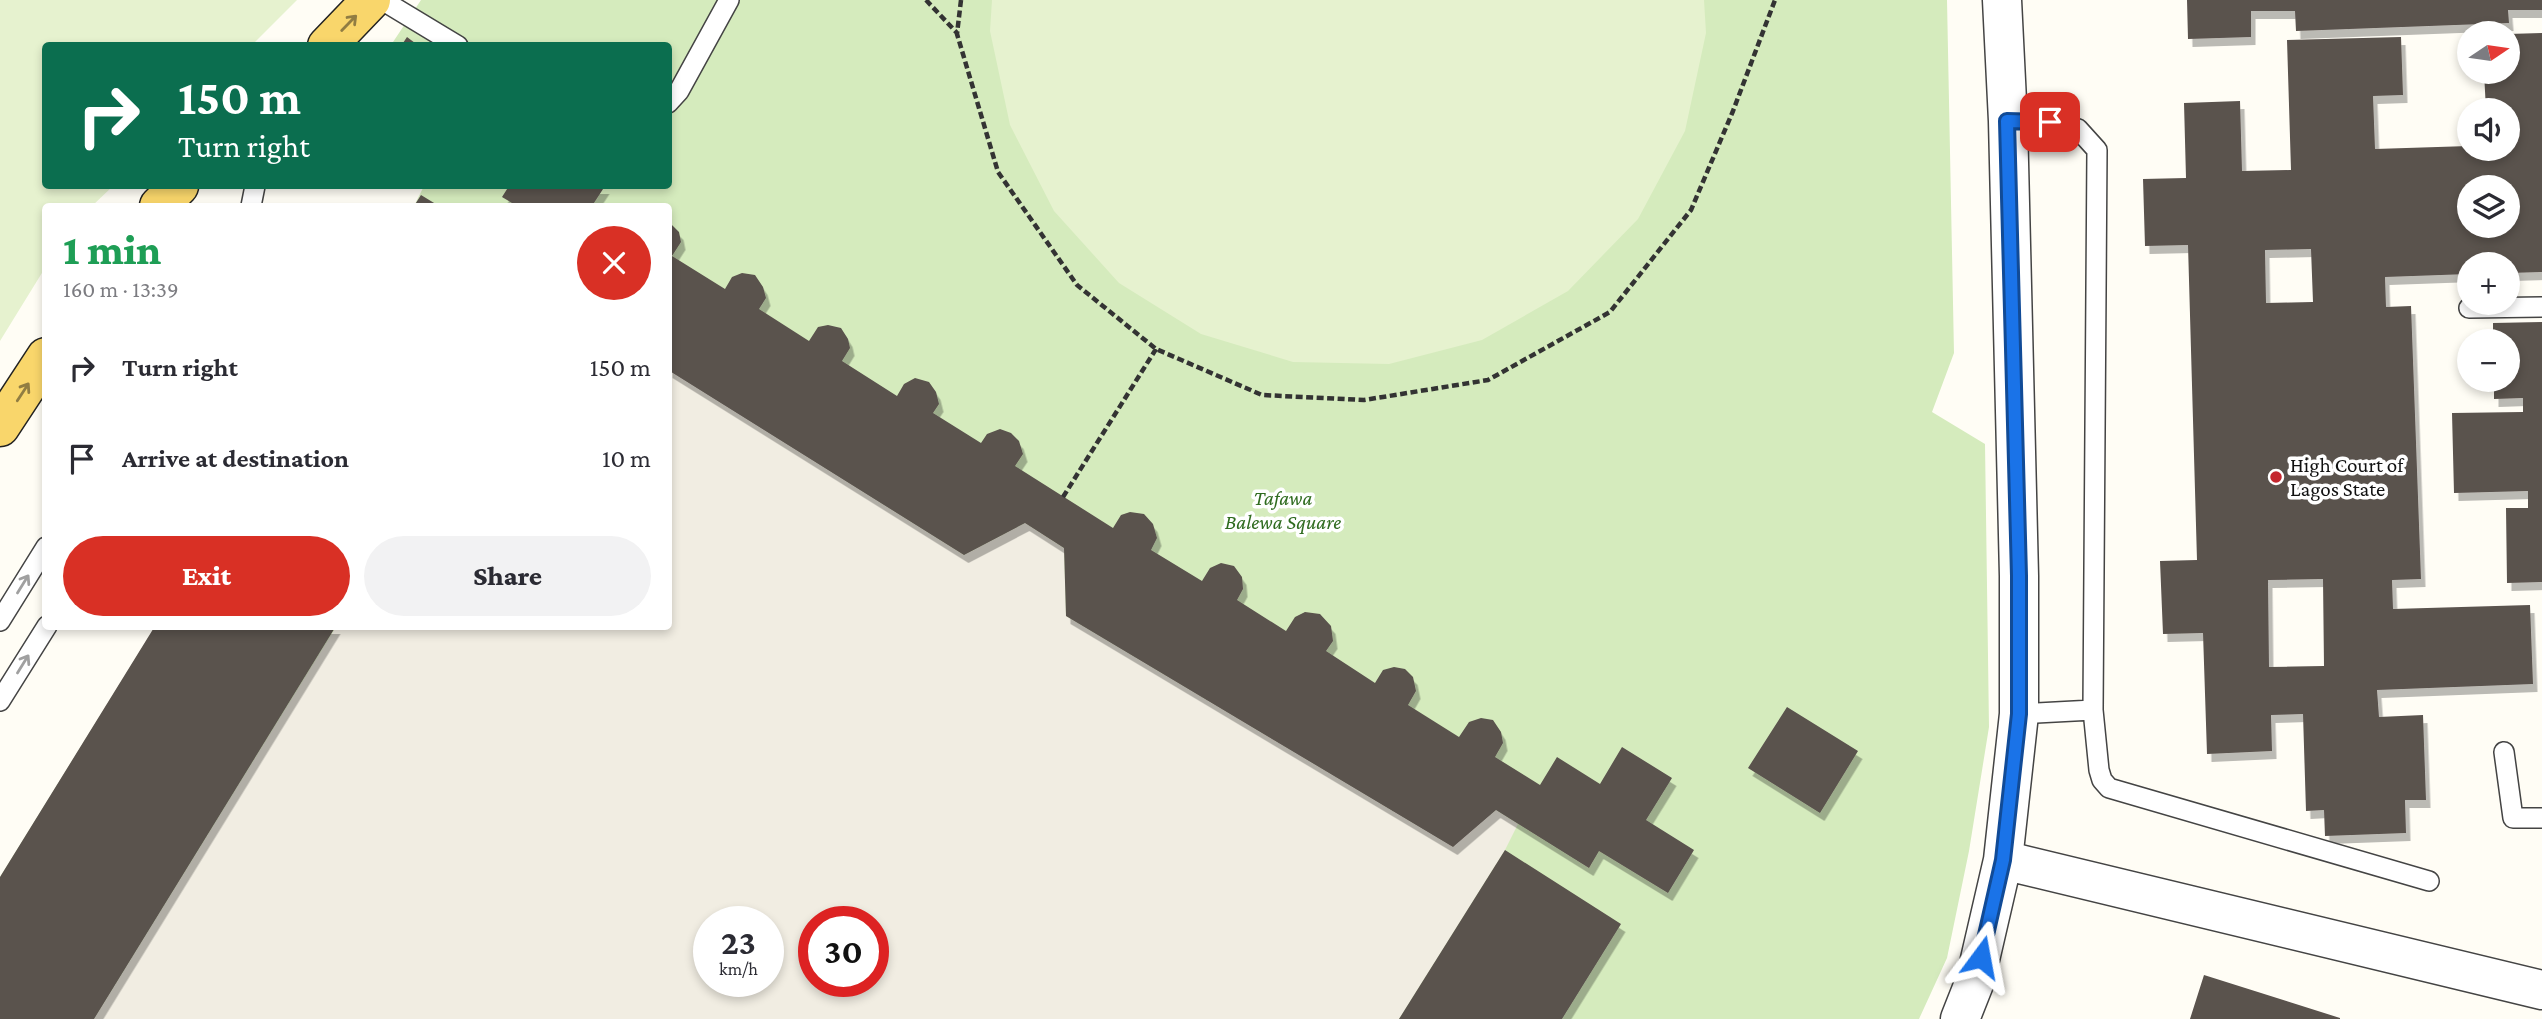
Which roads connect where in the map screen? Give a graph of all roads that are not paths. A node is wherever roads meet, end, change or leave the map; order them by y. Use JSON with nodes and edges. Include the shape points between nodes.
{"nodes":[{"id":1,"x":371,"y":0,"type":"edge"},
{"id":2,"x":382,"y":0,"type":"edge"},
{"id":3,"x":729,"y":0,"type":"edge"},
{"id":4,"x":2001,"y":0,"type":"edge"},
{"id":5,"x":331,"y":42,"type":"edge"},
{"id":6,"x":451,"y":42,"type":"edge"},
{"id":7,"x":672,"y":99,"type":"edge"},
{"id":8,"x":2007,"y":121,"type":"junction"},
{"id":9,"x":176,"y":189,"type":"edge"},
{"id":10,"x":162,"y":203,"type":"edge"},
{"id":11,"x":2520,"y":307,"type":"edge"},
{"id":12,"x":2542,"y":307,"type":"edge"},
{"id":13,"x":42,"y":363,"type":"edge"},
{"id":14,"x":0,"y":427,"type":"edge"},
{"id":15,"x":42,"y":553,"type":"edge"},
{"id":16,"x":0,"y":621,"type":"edge"},
{"id":17,"x":44,"y":630,"type":"edge"},
{"id":18,"x":0,"y":701,"type":"edge"},
{"id":19,"x":2094,"y":710,"type":"junction"},
{"id":20,"x":2019,"y":714,"type":"junction"},
{"id":21,"x":2504,"y":752,"type":"dead end"},
{"id":22,"x":2542,"y":818,"type":"edge"},
{"id":23,"x":2003,"y":860,"type":"junction"},
{"id":24,"x":2429,"y":881,"type":"dead end"},
{"id":25,"x":2542,"y":990,"type":"edge"},
{"id":26,"x":1960,"y":1019,"type":"edge"}],
"edges":[{"from":5,"to":1,"type":"main road","one_way":true},
{"from":2,"to":6,"type":"lane"},
{"from":3,"to":7,"type":"lane"},
{"from":4,"to":8,"type":"street"},
{"from":8,"to":19,"type":"lane","via":[[2050,122],[2078,129],[2097,149]]},
{"from":8,"to":20,"type":"street"},
{"from":9,"to":10,"type":"main road"},
{"from":11,"to":12,"type":"lane"},
{"from":14,"to":13,"type":"main road","one_way":true},
{"from":16,"to":15,"type":"lane","one_way":true},
{"from":18,"to":17,"type":"lane","one_way":true},
{"from":19,"to":20,"type":"lane"},
{"from":19,"to":24,"type":"lane","via":[[2099,770],[2109,788]]},
{"from":20,"to":23,"type":"street"},
{"from":21,"to":22,"type":"lane","via":[[2513,818]]},
{"from":23,"to":25,"type":"street"},
{"from":23,"to":26,"type":"street","via":[[1975,981]]}]}
